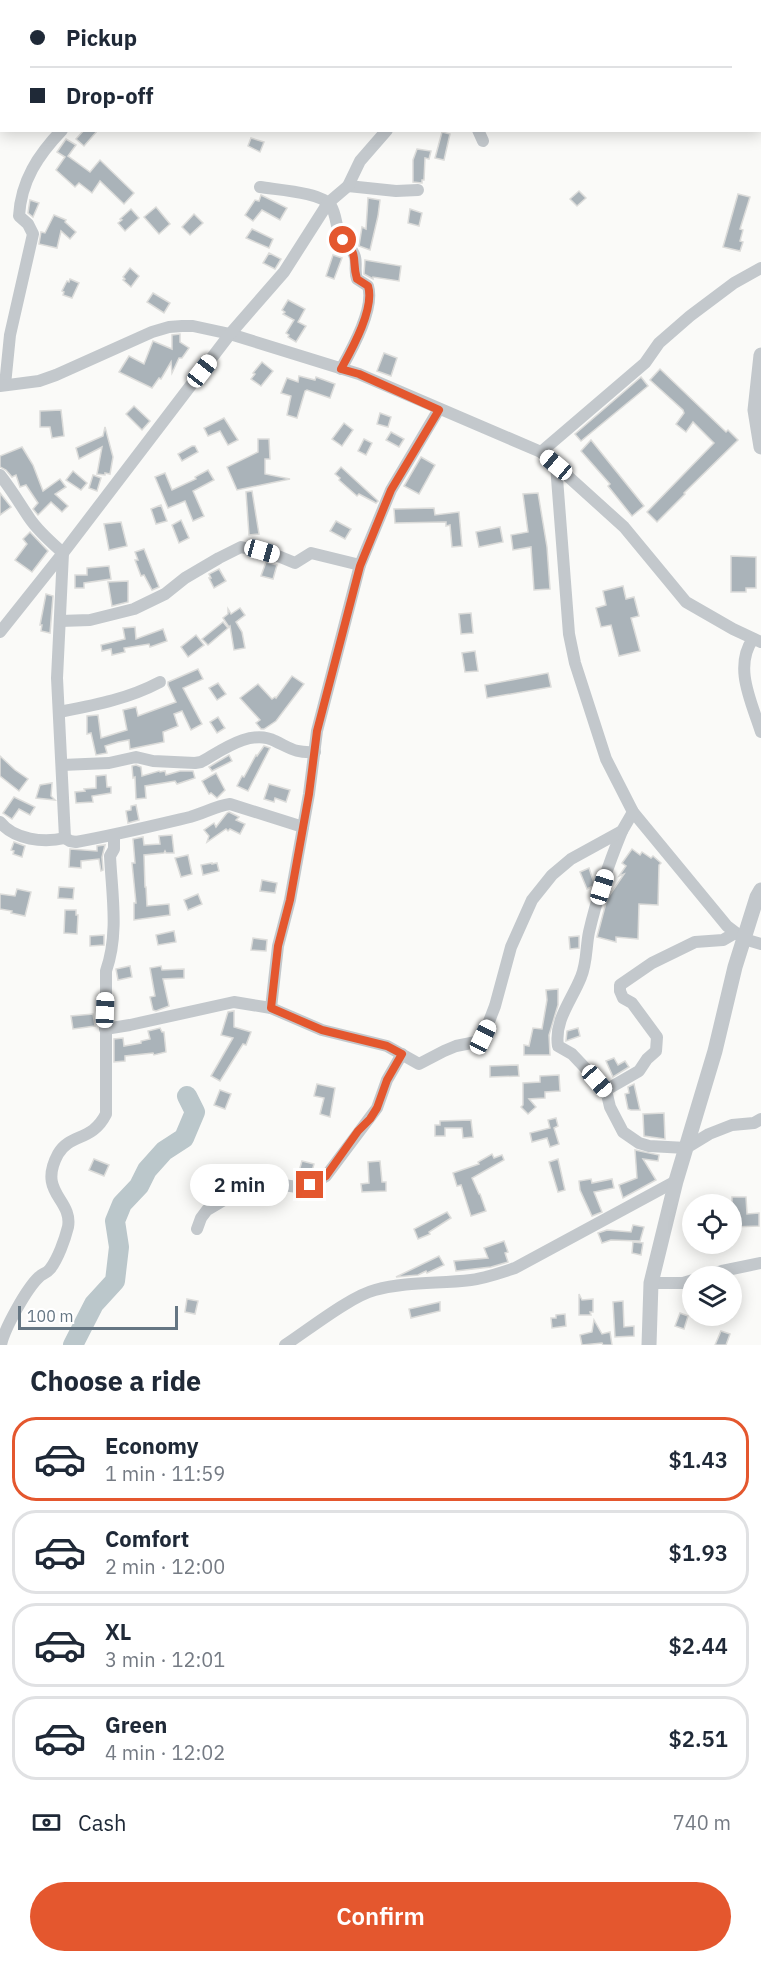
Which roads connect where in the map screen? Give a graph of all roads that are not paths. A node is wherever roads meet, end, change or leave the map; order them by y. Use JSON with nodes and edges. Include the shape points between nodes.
{"nodes":[{"id":1,"x":60,"y":132,"type":"edge"},
{"id":2,"x":385,"y":132,"type":"edge"},
{"id":3,"x":348,"y":186,"type":"junction"},
{"id":4,"x":260,"y":187,"type":"dead end"},
{"id":5,"x":418,"y":190,"type":"dead end"},
{"id":6,"x":328,"y":203,"type":"junction"},
{"id":7,"x":761,"y":268,"type":"edge"},
{"id":8,"x":230,"y":334,"type":"junction"},
{"id":9,"x":761,"y":355,"type":"edge"},
{"id":10,"x":341,"y":369,"type":"junction"},
{"id":11,"x":3,"y":386,"type":"edge"},
{"id":12,"x":439,"y":410,"type":"junction"},
{"id":13,"x":761,"y":447,"type":"edge"},
{"id":14,"x":541,"y":452,"type":"junction"},
{"id":15,"x":556,"y":465,"type":"junction"},
{"id":16,"x":0,"y":475,"type":"edge"},
{"id":17,"x":63,"y":553,"type":"junction"},
{"id":18,"x":360,"y":566,"type":"junction"},
{"id":19,"x":60,"y":621,"type":"junction"},
{"id":20,"x":0,"y":632,"type":"edge"},
{"id":21,"x":757,"y":640,"type":"edge"},
{"id":22,"x":160,"y":682,"type":"dead end"},
{"id":23,"x":59,"y":712,"type":"junction"},
{"id":24,"x":761,"y":732,"type":"edge"},
{"id":25,"x":315,"y":752,"type":"junction"},
{"id":26,"x":62,"y":765,"type":"junction"},
{"id":27,"x":633,"y":812,"type":"junction"},
{"id":28,"x":0,"y":822,"type":"edge"},
{"id":29,"x":303,"y":827,"type":"junction"},
{"id":30,"x":622,"y":831,"type":"junction"},
{"id":31,"x":114,"y":835,"type":"junction"},
{"id":32,"x":65,"y":838,"type":"junction"},
{"id":33,"x":761,"y":890,"type":"edge"},
{"id":34,"x":740,"y":936,"type":"junction"},
{"id":35,"x":761,"y":944,"type":"edge"},
{"id":36,"x":271,"y":1008,"type":"junction"},
{"id":37,"x":105,"y":1029,"type":"junction"},
{"id":38,"x":402,"y":1054,"type":"junction"},
{"id":39,"x":606,"y":1090,"type":"junction"},
{"id":40,"x":761,"y":1119,"type":"edge"},
{"id":41,"x":686,"y":1148,"type":"junction"},
{"id":42,"x":676,"y":1181,"type":"junction"},
{"id":43,"x":197,"y":1229,"type":"dead end"},
{"id":44,"x":761,"y":1263,"type":"edge"},
{"id":45,"x":742,"y":1267,"type":"edge"},
{"id":46,"x":651,"y":1282,"type":"junction"},
{"id":47,"x":682,"y":1282,"type":"edge"},
{"id":48,"x":1,"y":1345,"type":"edge"},
{"id":49,"x":285,"y":1345,"type":"edge"},
{"id":50,"x":649,"y":1345,"type":"edge"}],
"edges":[{"from":1,"to":11,"type":"street","via":[[31,170],[20,204],[19,216],[33,234]]},
{"from":2,"to":3,"type":"street","via":[[360,162]]},
{"from":3,"to":5,"type":"street"},
{"from":3,"to":6,"type":"street"},
{"from":4,"to":6,"type":"street","via":[[318,196]]},
{"from":6,"to":8,"type":"street","via":[[284,272]]},
{"from":6,"to":10,"type":"street","via":[[338,231],[356,259],[357,279],[368,286],[370,293],[360,333]]},
{"from":7,"to":14,"type":"street","via":[[690,316],[659,343],[645,363]]},
{"from":8,"to":10,"type":"street"},
{"from":8,"to":11,"type":"street","via":[[193,326],[169,327],[56,375]]},
{"from":8,"to":17,"type":"street"},
{"from":9,"to":13,"type":"street","via":[[755,410]]},
{"from":10,"to":12,"type":"street"},
{"from":12,"to":14,"type":"street"},
{"from":12,"to":18,"type":"street","via":[[391,490]]},
{"from":14,"to":15,"type":"street"},
{"from":15,"to":21,"type":"street","via":[[624,527],[686,602]]},
{"from":15,"to":27,"type":"street","via":[[566,603],[575,663],[606,759]]},
{"from":16,"to":17,"type":"street","via":[[30,519]]},
{"from":17,"to":19,"type":"street"},
{"from":17,"to":20,"type":"street"},
{"from":18,"to":19,"type":"street","via":[[311,553],[295,563],[241,547],[134,609],[90,620]]},
{"from":18,"to":25,"type":"street"},
{"from":19,"to":23,"type":"street"},
{"from":21,"to":24,"type":"street","via":[[748,647],[743,663],[745,683]]},
{"from":22,"to":23,"type":"street","via":[[106,703]]},
{"from":23,"to":26,"type":"street"},
{"from":25,"to":26,"type":"street","via":[[292,751],[274,740],[253,738],[195,763],[136,757],[109,763]]},
{"from":25,"to":29,"type":"street"},
{"from":26,"to":32,"type":"street"},
{"from":27,"to":30,"type":"street"},
{"from":27,"to":34,"type":"street","via":[[687,880]]},
{"from":28,"to":32,"type":"street","via":[[18,835]]},
{"from":29,"to":31,"type":"street","via":[[230,804]]},
{"from":29,"to":36,"type":"street","via":[[278,946]]},
{"from":30,"to":38,"type":"street","via":[[571,859],[532,900],[511,947],[483,1037],[419,1064]]},
{"from":30,"to":39,"type":"street","via":[[589,932],[582,977],[568,1000],[556,1036],[558,1046],[572,1054]]},
{"from":31,"to":32,"type":"street","via":[[76,842]]},
{"from":31,"to":37,"type":"street","via":[[110,856],[115,912],[106,971]]},
{"from":33,"to":34,"type":"street"},
{"from":34,"to":35,"type":"street"},
{"from":34,"to":39,"type":"street","via":[[695,942],[652,963],[620,985],[623,998],[632,1003],[657,1037],[656,1051],[639,1071]]},
{"from":34,"to":41,"type":"street","via":[[715,1051]]},
{"from":36,"to":37,"type":"street","via":[[224,1003]]},
{"from":36,"to":38,"type":"street","via":[[322,1030],[387,1046]]},
{"from":37,"to":48,"type":"street","via":[[106,1114],[91,1133],[63,1147],[56,1160],[51,1175],[53,1187],[68,1215],[68,1228],[50,1270],[31,1288]]},
{"from":38,"to":43,"type":"street","via":[[377,1108],[326,1176],[297,1187],[251,1183],[207,1210]]},
{"from":39,"to":41,"type":"street","via":[[623,1132],[649,1146]]},
{"from":40,"to":41,"type":"street","via":[[732,1125]]},
{"from":41,"to":42,"type":"street"},
{"from":42,"to":46,"type":"street"},
{"from":42,"to":49,"type":"street","via":[[514,1268],[474,1280],[375,1290]]},
{"from":44,"to":45,"type":"street"},
{"from":46,"to":47,"type":"street"},
{"from":46,"to":50,"type":"street"}]}
